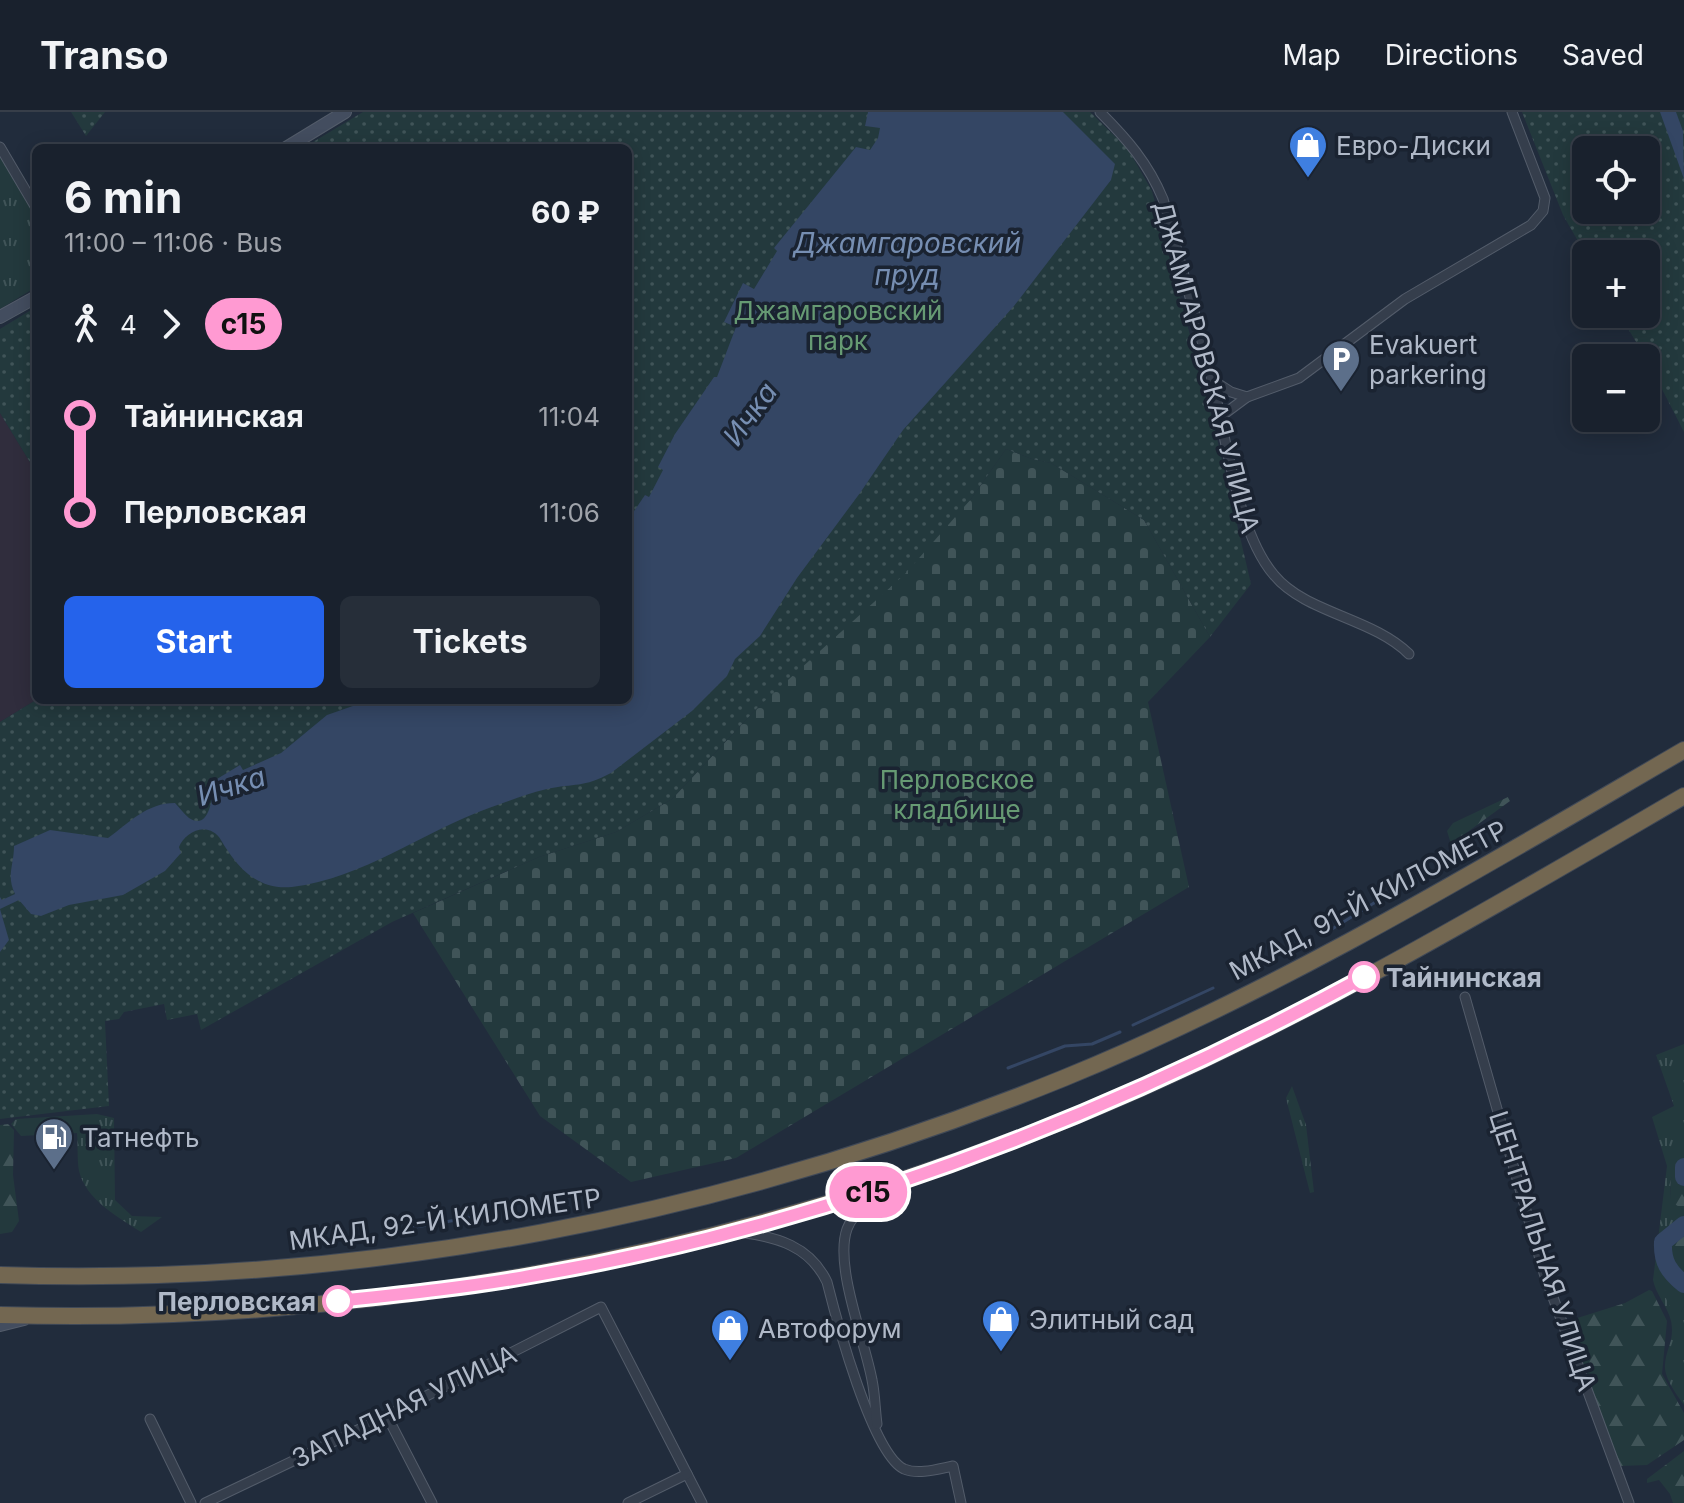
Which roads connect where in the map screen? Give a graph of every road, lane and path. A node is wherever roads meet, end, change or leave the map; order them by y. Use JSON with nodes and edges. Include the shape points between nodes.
{"nodes":[{"id":1,"x":345,"y":112,"type":"edge"},
{"id":2,"x":1100,"y":112,"type":"edge"},
{"id":3,"x":1512,"y":112,"type":"edge"},
{"id":4,"x":293,"y":144,"type":"edge"},
{"id":5,"x":0,"y":147,"type":"edge"},
{"id":6,"x":32,"y":201,"type":"edge"},
{"id":7,"x":32,"y":299,"type":"edge"},
{"id":8,"x":0,"y":317,"type":"edge"},
{"id":9,"x":1211,"y":379,"type":"junction"},
{"id":10,"x":1247,"y":397,"type":"junction"},
{"id":11,"x":1220,"y":417,"type":"junction"},
{"id":12,"x":1409,"y":654,"type":"dead end"},
{"id":13,"x":1684,"y":750,"type":"edge"},
{"id":14,"x":1684,"y":796,"type":"edge"},
{"id":15,"x":1465,"y":997,"type":"dead end"},
{"id":16,"x":1067,"y":1077,"type":"joint"},
{"id":17,"x":936,"y":1170,"type":"junction"},
{"id":18,"x":732,"y":1231,"type":"junction"},
{"id":19,"x":0,"y":1275,"type":"edge"},
{"id":20,"x":0,"y":1315,"type":"edge"},
{"id":21,"x":41,"y":1316,"type":"junction"},
{"id":22,"x":0,"y":1325,"type":"edge"},
{"id":23,"x":387,"y":1416,"type":"junction"},
{"id":24,"x":150,"y":1419,"type":"dead end"},
{"id":25,"x":878,"y":1431,"type":"junction"},
{"id":26,"x":687,"y":1474,"type":"junction"},
{"id":27,"x":191,"y":1503,"type":"edge"},
{"id":28,"x":205,"y":1503,"type":"edge"},
{"id":29,"x":432,"y":1503,"type":"edge"},
{"id":30,"x":628,"y":1503,"type":"edge"},
{"id":31,"x":702,"y":1503,"type":"edge"},
{"id":32,"x":961,"y":1503,"type":"edge"},
{"id":33,"x":1629,"y":1503,"type":"edge"}],
"edges":[{"from":1,"to":4,"type":"street"},
{"from":2,"to":9,"type":"street","name":"ДЖАМГАРОВСКАЯ УЛИЦА","via":[[1154,177]]},
{"from":3,"to":10,"type":"street","via":[[1545,198],[1543,211],[1531,225],[1405,299],[1299,378]]},
{"from":5,"to":6,"type":"street"},
{"from":7,"to":8,"type":"street"},
{"from":9,"to":10,"type":"street"},
{"from":9,"to":11,"type":"street","name":"ДЖАМГАРОВСКАЯ УЛИЦА"},
{"from":10,"to":11,"type":"street"},
{"from":11,"to":12,"type":"street","name":"ДЖАМГАРОВСКАЯ УЛИЦА","via":[[1246,524],[1274,576],[1293,592],[1375,630]]},
{"from":13,"to":16,"type":"highway","name":"МКАД, 91-Й КИЛОМЕТР","via":[[1323,954]]},
{"from":14,"to":17,"type":"highway","via":[[1528,887],[1206,1057],[1082,1114]]},
{"from":15,"to":33,"type":"street","name":"ЦЕНТРАЛЬНАЯ УЛИЦА","via":[[1544,1273]]},
{"from":16,"to":19,"type":"highway","name":"МКАД, 92-Й КИЛОМЕТР","via":[[923,1133],[792,1175],[529,1236],[244,1270]]},
{"from":17,"to":18,"type":"highway"},
{"from":17,"to":25,"type":"street","via":[[875,1199],[847,1228],[845,1263],[873,1382]]},
{"from":18,"to":21,"type":"highway","via":[[536,1275],[404,1294],[156,1315]]},
{"from":18,"to":25,"type":"street","via":[[776,1239],[820,1267],[856,1384]]},
{"from":20,"to":21,"type":"highway"},
{"from":21,"to":22,"type":"street"},
{"from":23,"to":26,"type":"street","name":"ЗАПАДНАЯ УЛИЦА","via":[[601,1307]]},
{"from":23,"to":28,"type":"street","name":"ЗАПАДНАЯ УЛИЦА"},
{"from":23,"to":29,"type":"street"},
{"from":24,"to":27,"type":"street"},
{"from":25,"to":32,"type":"street","via":[[903,1469],[922,1472],[953,1466]]},
{"from":26,"to":30,"type":"street"},
{"from":26,"to":31,"type":"street"}]}
